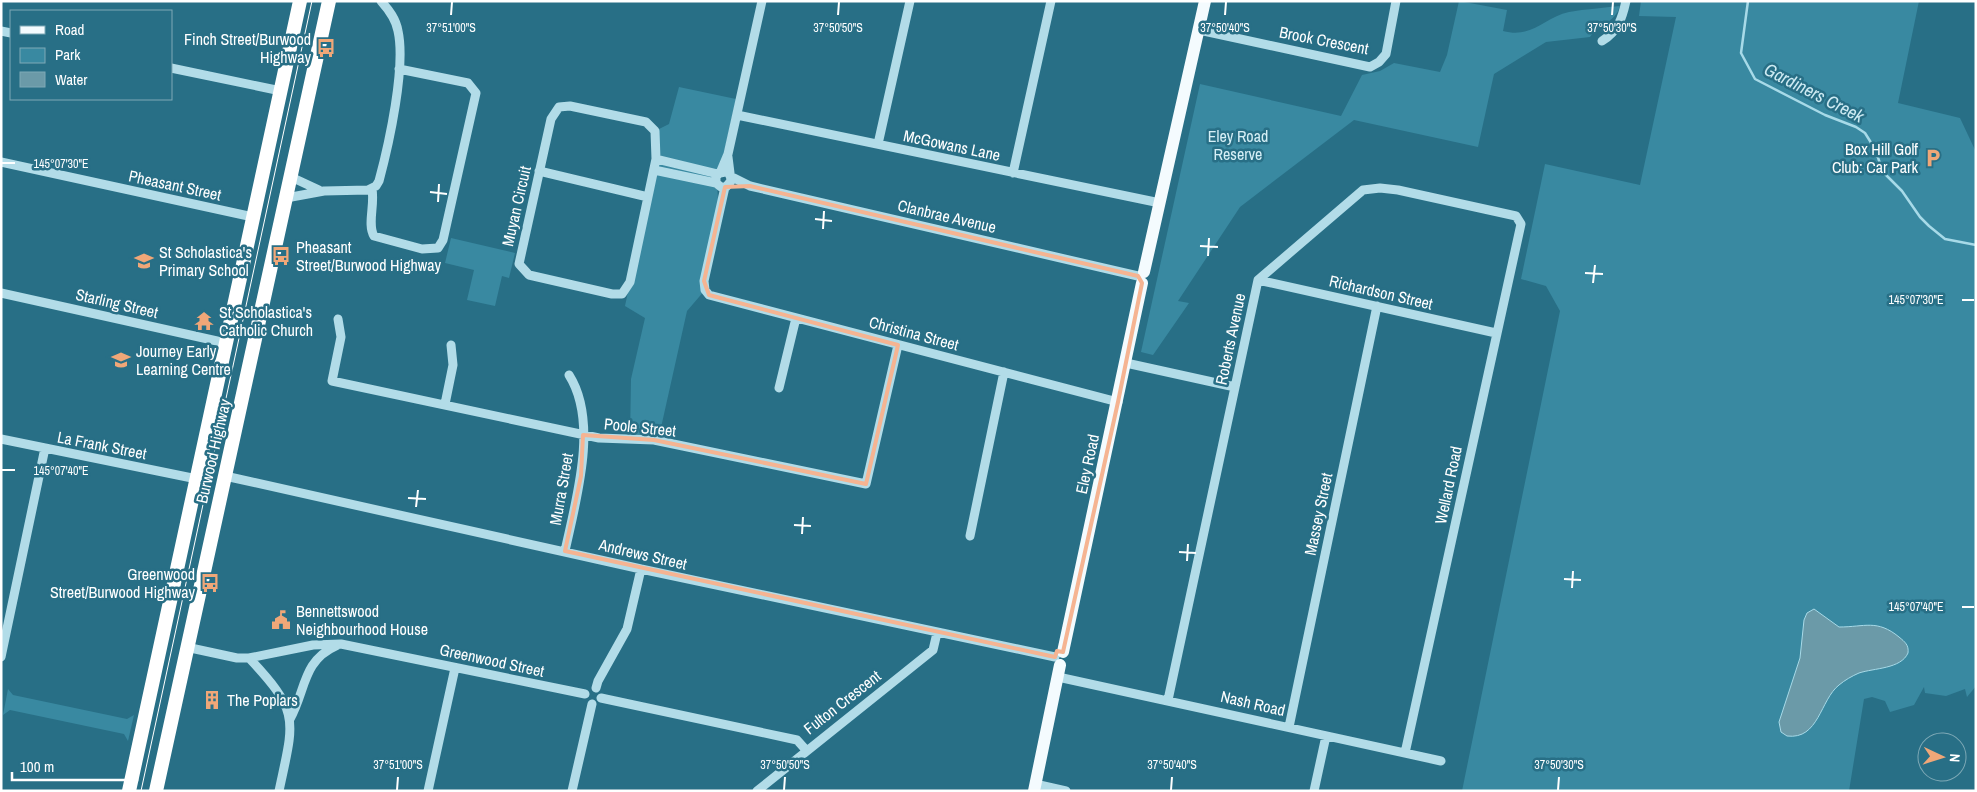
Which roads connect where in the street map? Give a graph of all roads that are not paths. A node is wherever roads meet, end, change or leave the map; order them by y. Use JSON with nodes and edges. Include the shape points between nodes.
{"nodes":[{"id":1,"x":300,"y":1,"type":"edge"},
{"id":2,"x":329,"y":1,"type":"edge"},
{"id":3,"x":381,"y":1,"type":"edge"},
{"id":4,"x":762,"y":1,"type":"edge"},
{"id":5,"x":910,"y":1,"type":"edge"},
{"id":6,"x":1051,"y":1,"type":"edge"},
{"id":7,"x":1205,"y":1,"type":"edge"},
{"id":8,"x":1396,"y":1,"type":"edge"},
{"id":9,"x":1626,"y":1,"type":"edge"},
{"id":10,"x":1199,"y":30,"type":"junction"},
{"id":11,"x":1602,"y":41,"type":"dead end"},
{"id":12,"x":172,"y":68,"type":"edge"},
{"id":13,"x":399,"y":69,"type":"junction"},
{"id":14,"x":281,"y":91,"type":"junction"},
{"id":15,"x":737,"y":115,"type":"junction"},
{"id":16,"x":878,"y":144,"type":"junction"},
{"id":17,"x":656,"y":159,"type":"junction"},
{"id":18,"x":1,"y":162,"type":"edge"},
{"id":19,"x":654,"y":170,"type":"junction"},
{"id":20,"x":539,"y":171,"type":"junction"},
{"id":21,"x":1013,"y":173,"type":"junction"},
{"id":22,"x":291,"y":177,"type":"junction"},
{"id":23,"x":723,"y":180,"type":"junction"},
{"id":24,"x":372,"y":189,"type":"junction"},
{"id":25,"x":324,"y":191,"type":"junction"},
{"id":26,"x":648,"y":197,"type":"junction"},
{"id":27,"x":286,"y":198,"type":"junction"},
{"id":28,"x":1160,"y":203,"type":"junction"},
{"id":29,"x":253,"y":217,"type":"junction"},
{"id":30,"x":1521,"y":224,"type":"joint"},
{"id":31,"x":1141,"y":277,"type":"junction"},
{"id":32,"x":1258,"y":280,"type":"junction"},
{"id":33,"x":1,"y":293,"type":"edge"},
{"id":34,"x":1377,"y":306,"type":"junction"},
{"id":35,"x":796,"y":318,"type":"junction"},
{"id":36,"x":338,"y":319,"type":"dead end"},
{"id":37,"x":1496,"y":333,"type":"junction"},
{"id":38,"x":226,"y":343,"type":"junction"},
{"id":39,"x":451,"y":345,"type":"dead end"},
{"id":40,"x":898,"y":345,"type":"junction"},
{"id":41,"x":1126,"y":363,"type":"junction"},
{"id":42,"x":1004,"y":372,"type":"junction"},
{"id":43,"x":569,"y":375,"type":"dead end"},
{"id":44,"x":1235,"y":387,"type":"junction"},
{"id":45,"x":779,"y":388,"type":"dead end"},
{"id":46,"x":1118,"y":402,"type":"junction"},
{"id":47,"x":444,"y":404,"type":"junction"},
{"id":48,"x":583,"y":435,"type":"junction"},
{"id":49,"x":1,"y":439,"type":"edge"},
{"id":50,"x":45,"y":448,"type":"junction"},
{"id":51,"x":226,"y":476,"type":"junction"},
{"id":52,"x":197,"y":479,"type":"junction"},
{"id":53,"x":970,"y":536,"type":"dead end"},
{"id":54,"x":565,"y":551,"type":"junction"},
{"id":55,"x":641,"y":569,"type":"junction"},
{"id":56,"x":937,"y":633,"type":"junction"},
{"id":57,"x":341,"y":644,"type":"junction"},
{"id":58,"x":186,"y":648,"type":"junction"},
{"id":59,"x":1,"y":657,"type":"edge"},
{"id":60,"x":249,"y":658,"type":"junction"},
{"id":61,"x":1059,"y":663,"type":"junction"},
{"id":62,"x":455,"y":668,"type":"junction"},
{"id":63,"x":596,"y":688,"type":"junction"},
{"id":64,"x":585,"y":694,"type":"junction"},
{"id":65,"x":601,"y":698,"type":"junction"},
{"id":66,"x":1168,"y":700,"type":"junction"},
{"id":67,"x":592,"y":704,"type":"junction"},
{"id":68,"x":290,"y":719,"type":"junction"},
{"id":69,"x":1289,"y":727,"type":"junction"},
{"id":70,"x":1326,"y":736,"type":"junction"},
{"id":71,"x":806,"y":750,"type":"junction"},
{"id":72,"x":1405,"y":753,"type":"junction"},
{"id":73,"x":1441,"y":761,"type":"dead end"},
{"id":74,"x":1034,"y":787,"type":"edge"},
{"id":75,"x":129,"y":791,"type":"edge"},
{"id":76,"x":156,"y":791,"type":"edge"},
{"id":77,"x":279,"y":791,"type":"edge"},
{"id":78,"x":428,"y":791,"type":"edge"},
{"id":79,"x":572,"y":791,"type":"edge"},
{"id":80,"x":757,"y":791,"type":"edge"},
{"id":81,"x":1066,"y":791,"type":"edge"},
{"id":82,"x":1314,"y":791,"type":"edge"}],
"edges":[{"from":1,"to":14,"type":"highway","name":"Burwood Highway"},
{"from":2,"to":22,"type":"highway","name":"Burwood Highway"},
{"from":3,"to":13,"type":"street","via":[[398,31]]},
{"from":4,"to":15,"type":"street"},
{"from":5,"to":16,"type":"street"},
{"from":6,"to":21,"type":"street"},
{"from":7,"to":10,"type":"main road","name":"Eley Road"},
{"from":8,"to":10,"type":"street","name":"Brook Crescent","via":[[1386,54],[1370,67]]},
{"from":9,"to":11,"type":"street","via":[[1614,34]]},
{"from":10,"to":28,"type":"main road","name":"Eley Road"},
{"from":12,"to":14,"type":"street"},
{"from":13,"to":24,"type":"street","via":[[389,141],[379,181]]},
{"from":13,"to":24,"type":"street","via":[[468,83],[476,93],[443,240],[438,248],[422,250],[374,236],[370,226],[374,205]]},
{"from":14,"to":29,"type":"highway","name":"Burwood Highway"},
{"from":15,"to":16,"type":"street","name":"McGowans Lane"},
{"from":15,"to":23,"type":"street"},
{"from":16,"to":21,"type":"street","name":"McGowans Lane"},
{"from":17,"to":19,"type":"street","name":"Muyan Circuit"},
{"from":17,"to":20,"type":"street","name":"Muyan Circuit","via":[[657,145],[652,126],[565,106],[554,112],[551,119]]},
{"from":17,"to":23,"type":"street"},
{"from":18,"to":29,"type":"street","name":"Pheasant Street"},
{"from":19,"to":23,"type":"street"},
{"from":19,"to":26,"type":"street","name":"Muyan Circuit"},
{"from":20,"to":26,"type":"street"},
{"from":20,"to":26,"type":"street","name":"Muyan Circuit","via":[[519,260],[521,269],[529,275],[622,294],[630,282]]},
{"from":21,"to":28,"type":"street","name":"McGowans Lane"},
{"from":22,"to":25,"type":"street"},
{"from":22,"to":27,"type":"highway","name":"Burwood Highway"},
{"from":23,"to":31,"type":"street","name":"Clanbrae Avenue"},
{"from":23,"to":35,"type":"street","name":"Christina Street","via":[[705,290],[709,295]]},
{"from":24,"to":25,"type":"street"},
{"from":25,"to":27,"type":"street"},
{"from":27,"to":51,"type":"highway","name":"Burwood Highway"},
{"from":28,"to":31,"type":"main road","name":"Eley Road"},
{"from":29,"to":38,"type":"highway","name":"Burwood Highway"},
{"from":30,"to":32,"type":"street","name":"Roberts Avenue","via":[[1516,216],[1398,190],[1363,190]]},
{"from":30,"to":37,"type":"street","name":"Wellard Road"},
{"from":31,"to":41,"type":"main road","name":"Eley Road"},
{"from":32,"to":34,"type":"street","name":"Richardson Street"},
{"from":32,"to":44,"type":"street","name":"Roberts Avenue"},
{"from":33,"to":38,"type":"street","name":"Starling Street"},
{"from":34,"to":37,"type":"street","name":"Richardson Street"},
{"from":34,"to":69,"type":"street","name":"Massey Street"},
{"from":35,"to":40,"type":"street","name":"Christina Street"},
{"from":35,"to":45,"type":"street"},
{"from":36,"to":47,"type":"street","name":"Poole Street","via":[[341,337],[332,381]]},
{"from":37,"to":72,"type":"street","name":"Wellard Road"},
{"from":38,"to":52,"type":"highway","name":"Burwood Highway"},
{"from":39,"to":47,"type":"street","via":[[453,365]]},
{"from":40,"to":42,"type":"street","name":"Christina Street"},
{"from":40,"to":48,"type":"street","name":"Poole Street","via":[[866,484],[654,440]]},
{"from":41,"to":44,"type":"street"},
{"from":41,"to":46,"type":"main road","name":"Eley Road"},
{"from":42,"to":46,"type":"street","name":"Christina Street"},
{"from":42,"to":53,"type":"street"},
{"from":43,"to":48,"type":"street","name":"Murra Street","via":[[577,388]]},
{"from":44,"to":66,"type":"street","name":"Roberts Avenue"},
{"from":46,"to":61,"type":"main road","name":"Eley Road"},
{"from":47,"to":48,"type":"street","name":"Poole Street"},
{"from":48,"to":54,"type":"street","name":"Murra Street","via":[[581,476]]},
{"from":49,"to":50,"type":"street","name":"La Frank Street"},
{"from":50,"to":52,"type":"street","name":"La Frank Street"},
{"from":50,"to":59,"type":"street"},
{"from":51,"to":54,"type":"street","name":"Andrews Street"},
{"from":51,"to":58,"type":"highway","name":"Burwood Highway"},
{"from":52,"to":75,"type":"highway","name":"Burwood Highway"},
{"from":54,"to":55,"type":"street","name":"Andrews Street"},
{"from":55,"to":56,"type":"street","name":"Andrews Street"},
{"from":55,"to":63,"type":"street","via":[[627,629]]},
{"from":56,"to":61,"type":"street","name":"Andrews Street"},
{"from":56,"to":71,"type":"street","name":"Fulton Crescent","via":[[933,650]]},
{"from":57,"to":60,"type":"street","name":"Greenwood Street","via":[[300,647],[261,658]]},
{"from":57,"to":62,"type":"street","name":"Greenwood Street"},
{"from":57,"to":68,"type":"street","via":[[323,652],[313,664]]},
{"from":58,"to":60,"type":"street","name":"Greenwood Street"},
{"from":58,"to":76,"type":"highway","name":"Burwood Highway"},
{"from":60,"to":68,"type":"street","via":[[276,687],[286,703]]},
{"from":61,"to":66,"type":"street","name":"Nash Road"},
{"from":61,"to":74,"type":"main road","name":"Eley Road"},
{"from":62,"to":64,"type":"street","name":"Greenwood Street"},
{"from":62,"to":78,"type":"street"},
{"from":63,"to":64,"type":"street","via":[[590,688]]},
{"from":63,"to":65,"type":"street"},
{"from":64,"to":67,"type":"street","via":[[586,700]]},
{"from":65,"to":67,"type":"street"},
{"from":65,"to":71,"type":"street","via":[[797,740]]},
{"from":66,"to":69,"type":"street","name":"Nash Road"},
{"from":67,"to":79,"type":"street"},
{"from":68,"to":77,"type":"street","via":[[291,732]]},
{"from":69,"to":70,"type":"street","name":"Nash Road"},
{"from":70,"to":72,"type":"street","name":"Nash Road"},
{"from":70,"to":82,"type":"street"},
{"from":71,"to":80,"type":"street","name":"Fulton Crescent"},
{"from":72,"to":73,"type":"street","name":"Nash Road"},
{"from":74,"to":81,"type":"street"}]}
